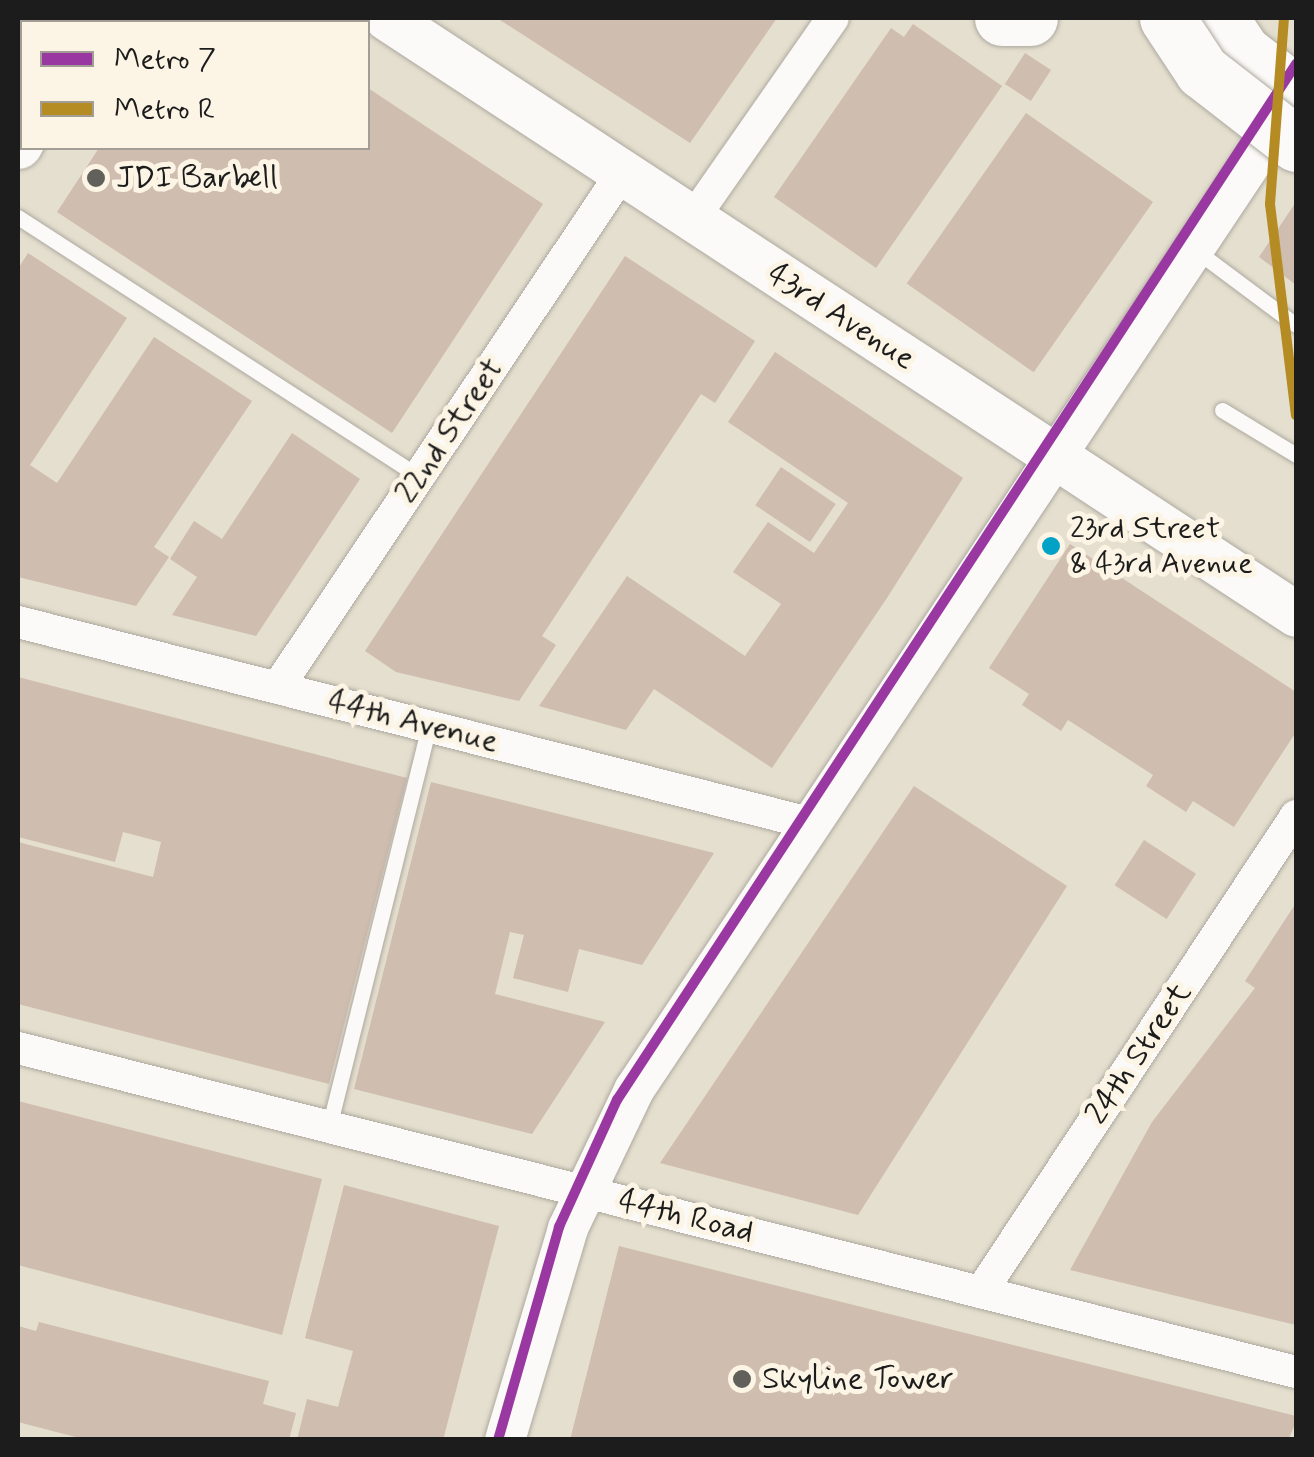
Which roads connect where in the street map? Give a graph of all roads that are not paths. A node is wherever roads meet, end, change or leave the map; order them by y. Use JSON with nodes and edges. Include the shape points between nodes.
{"nodes":[{"id":1,"x":387,"y":18,"type":"edge"},
{"id":2,"x":833,"y":18,"type":"edge"},
{"id":3,"x":1002,"y":18,"type":"edge"},
{"id":4,"x":1030,"y":18,"type":"edge"},
{"id":5,"x":1167,"y":18,"type":"edge"},
{"id":6,"x":1220,"y":18,"type":"edge"},
{"id":7,"x":1296,"y":94,"type":"edge"},
{"id":8,"x":1296,"y":144,"type":"edge"},
{"id":9,"x":622,"y":174,"type":"junction"},
{"id":10,"x":18,"y":217,"type":"edge"},
{"id":11,"x":692,"y":220,"type":"junction"},
{"id":12,"x":1191,"y":247,"type":"junction"},
{"id":13,"x":1296,"y":325,"type":"edge"},
{"id":14,"x":1222,"y":410,"type":"dead end"},
{"id":15,"x":1052,"y":454,"type":"junction"},
{"id":16,"x":1296,"y":456,"type":"edge"},
{"id":17,"x":420,"y":477,"type":"junction"},
{"id":18,"x":1296,"y":614,"type":"edge"},
{"id":19,"x":18,"y":622,"type":"edge"},
{"id":20,"x":278,"y":687,"type":"junction"},
{"id":21,"x":429,"y":726,"type":"junction"},
{"id":22,"x":1296,"y":816,"type":"edge"},
{"id":23,"x":809,"y":823,"type":"junction"},
{"id":24,"x":18,"y":1048,"type":"edge"},
{"id":25,"x":328,"y":1126,"type":"junction"},
{"id":26,"x":584,"y":1192,"type":"junction"},
{"id":27,"x":981,"y":1292,"type":"junction"},
{"id":28,"x":1296,"y":1372,"type":"edge"},
{"id":29,"x":505,"y":1440,"type":"edge"}],
"edges":[{"from":1,"to":9,"type":"main road","name":"43rd Avenue"},
{"from":2,"to":11,"type":"street"},
{"from":3,"to":4,"type":"highway"},
{"from":5,"to":8,"type":"highway","bridge":true,"via":[[1202,71]]},
{"from":6,"to":7,"type":"highway","via":[[1243,52]]},
{"from":7,"to":12,"type":"street"},
{"from":9,"to":11,"type":"main road","name":"43rd Avenue"},
{"from":9,"to":17,"type":"street","name":"22nd Street"},
{"from":10,"to":17,"type":"lane"},
{"from":11,"to":15,"type":"main road","name":"43rd Avenue"},
{"from":12,"to":13,"type":"lane"},
{"from":12,"to":15,"type":"street"},
{"from":14,"to":16,"type":"lane"},
{"from":15,"to":18,"type":"main road","name":"43rd Avenue"},
{"from":15,"to":23,"type":"street"},
{"from":17,"to":20,"type":"street","name":"22nd Street"},
{"from":19,"to":20,"type":"street","name":"44th Avenue"},
{"from":20,"to":21,"type":"street","name":"44th Avenue"},
{"from":21,"to":23,"type":"street","name":"44th Avenue"},
{"from":21,"to":25,"type":"lane"},
{"from":22,"to":27,"type":"street","name":"24th Street"},
{"from":23,"to":26,"type":"street","via":[[663,1042]]},
{"from":24,"to":25,"type":"street","name":"44th Road"},
{"from":25,"to":26,"type":"street","name":"44th Road"},
{"from":26,"to":27,"type":"street","name":"44th Road"},
{"from":26,"to":29,"type":"street"},
{"from":27,"to":28,"type":"street","name":"44th Road"}]}
